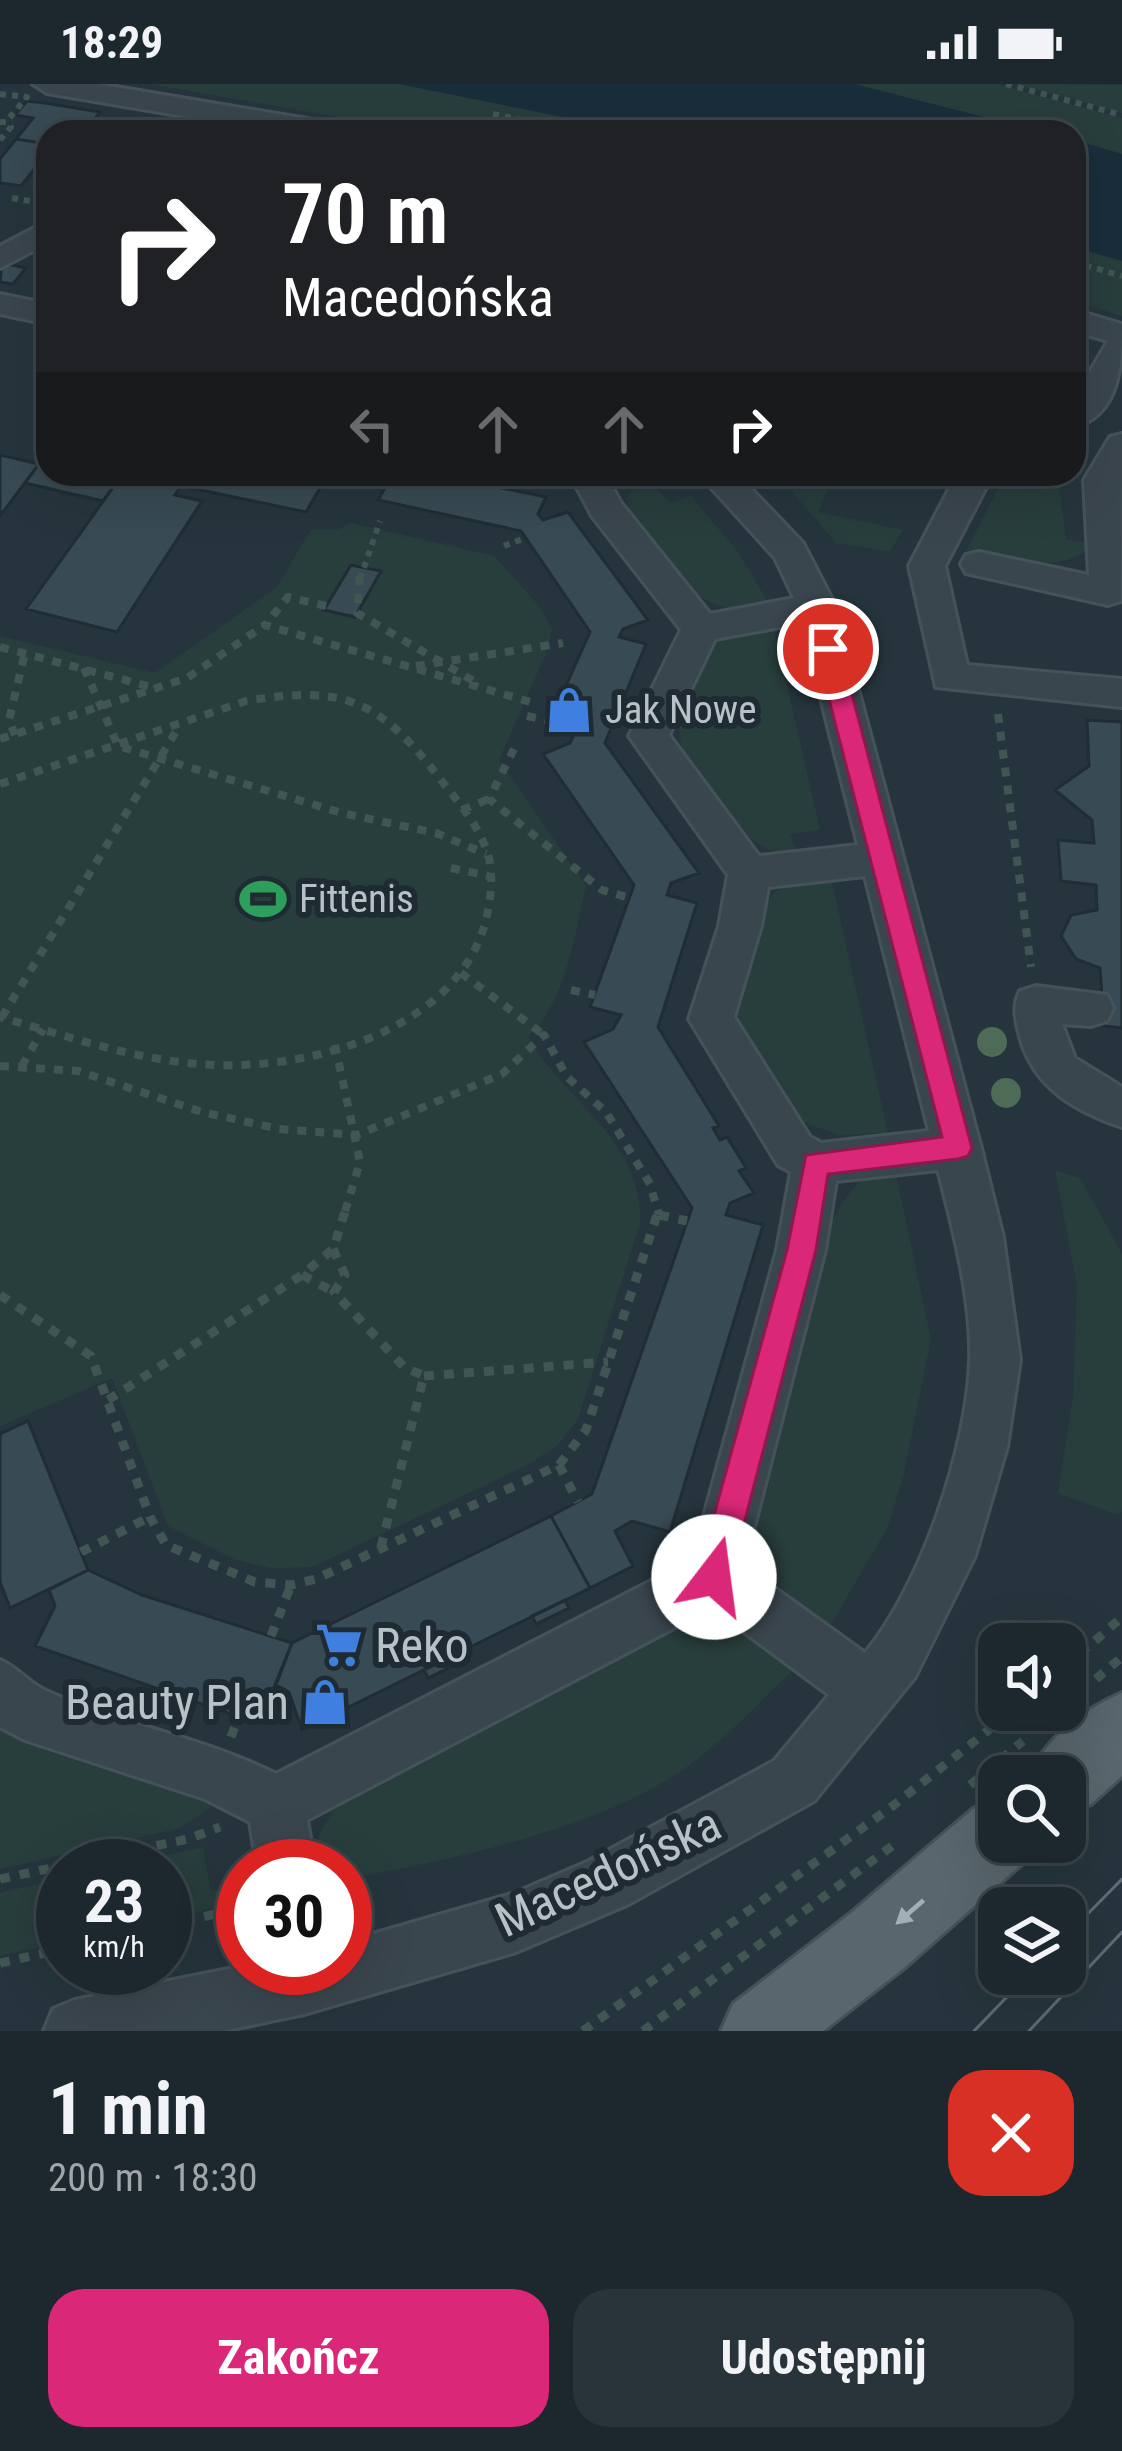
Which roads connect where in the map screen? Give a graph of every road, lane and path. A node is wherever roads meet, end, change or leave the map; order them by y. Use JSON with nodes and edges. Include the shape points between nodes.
{"nodes":[{"id":1,"x":47,"y":84,"type":"edge"},
{"id":2,"x":1006,"y":84,"type":"edge"},
{"id":3,"x":20,"y":105,"type":"dead end"},
{"id":4,"x":493,"y":114,"type":"dead end"},
{"id":5,"x":1122,"y":115,"type":"edge"},
{"id":6,"x":260,"y":120,"type":"edge"},
{"id":7,"x":522,"y":120,"type":"edge"},
{"id":8,"x":3,"y":122,"type":"edge"},
{"id":9,"x":0,"y":140,"type":"edge"},
{"id":10,"x":12,"y":198,"type":"dead end"},
{"id":11,"x":36,"y":203,"type":"edge"},
{"id":12,"x":36,"y":237,"type":"edge"},
{"id":13,"x":0,"y":259,"type":"edge"},
{"id":14,"x":1086,"y":266,"type":"edge"},
{"id":15,"x":1122,"y":276,"type":"edge"},
{"id":16,"x":0,"y":304,"type":"edge"},
{"id":17,"x":36,"y":312,"type":"edge"},
{"id":18,"x":1086,"y":324,"type":"edge"},
{"id":19,"x":1122,"y":335,"type":"edge"},
{"id":20,"x":1122,"y":345,"type":"edge"},
{"id":21,"x":1086,"y":402,"type":"edge"},
{"id":22,"x":1086,"y":408,"type":"edge"},
{"id":23,"x":1122,"y":423,"type":"edge"},
{"id":24,"x":1122,"y":445,"type":"edge"},
{"id":25,"x":593,"y":486,"type":"edge"},
{"id":26,"x":728,"y":486,"type":"edge"},
{"id":27,"x":969,"y":486,"type":"edge"},
{"id":28,"x":380,"y":521,"type":"dead end"},
{"id":29,"x":525,"y":538,"type":"dead end"},
{"id":30,"x":503,"y":546,"type":"dead end"},
{"id":31,"x":979,"y":564,"type":"dead end"},
{"id":32,"x":1115,"y":594,"type":"edge"},
{"id":33,"x":326,"y":606,"type":"dead end"},
{"id":34,"x":817,"y":607,"type":"junction"},
{"id":35,"x":265,"y":625,"type":"junction"},
{"id":36,"x":701,"y":629,"type":"junction"},
{"id":37,"x":563,"y":643,"type":"dead end"},
{"id":38,"x":3,"y":650,"type":"edge"},
{"id":39,"x":26,"y":653,"type":"junction"},
{"id":40,"x":443,"y":662,"type":"junction"},
{"id":41,"x":411,"y":667,"type":"junction"},
{"id":42,"x":84,"y":668,"type":"junction"},
{"id":43,"x":159,"y":689,"type":"junction"},
{"id":44,"x":488,"y":690,"type":"junction"},
{"id":45,"x":1122,"y":693,"type":"edge"},
{"id":46,"x":996,"y":700,"type":"dead end"},
{"id":47,"x":534,"y":703,"type":"dead end"},
{"id":48,"x":101,"y":708,"type":"junction"},
{"id":49,"x":527,"y":716,"type":"dead end"},
{"id":50,"x":550,"y":721,"type":"dead end"},
{"id":51,"x":181,"y":723,"type":"junction"},
{"id":52,"x":15,"y":735,"type":"junction"},
{"id":53,"x":0,"y":739,"type":"edge"},
{"id":54,"x":118,"y":746,"type":"junction"},
{"id":55,"x":514,"y":749,"type":"dead end"},
{"id":56,"x":159,"y":760,"type":"junction"},
{"id":57,"x":0,"y":784,"type":"edge"},
{"id":58,"x":489,"y":799,"type":"junction"},
{"id":59,"x":461,"y":810,"type":"junction"},
{"id":60,"x":487,"y":855,"type":"junction"},
{"id":61,"x":884,"y":858,"type":"junction"},
{"id":62,"x":451,"y":868,"type":"dead end"},
{"id":63,"x":748,"y":873,"type":"junction"},
{"id":64,"x":489,"y":876,"type":"junction"},
{"id":65,"x":630,"y":898,"type":"dead end"},
{"id":66,"x":461,"y":973,"type":"junction"},
{"id":67,"x":571,"y":990,"type":"dead end"},
{"id":68,"x":595,"y":995,"type":"dead end"},
{"id":69,"x":1036,"y":1004,"type":"junction"},
{"id":70,"x":1090,"y":1008,"type":"dead end"},
{"id":71,"x":1,"y":1017,"type":"edge"},
{"id":72,"x":43,"y":1029,"type":"junction"},
{"id":73,"x":544,"y":1036,"type":"junction"},
{"id":74,"x":335,"y":1045,"type":"junction"},
{"id":75,"x":0,"y":1066,"type":"edge"},
{"id":76,"x":22,"y":1066,"type":"junction"},
{"id":77,"x":1122,"y":1108,"type":"edge"},
{"id":78,"x":357,"y":1135,"type":"junction"},
{"id":79,"x":958,"y":1148,"type":"junction"},
{"id":80,"x":816,"y":1163,"type":"junction"},
{"id":81,"x":659,"y":1215,"type":"junction"},
{"id":82,"x":687,"y":1222,"type":"dead end"},
{"id":83,"x":333,"y":1249,"type":"junction"},
{"id":84,"x":302,"y":1275,"type":"junction"},
{"id":85,"x":334,"y":1292,"type":"junction"},
{"id":86,"x":1,"y":1297,"type":"edge"},
{"id":87,"x":609,"y":1362,"type":"junction"},
{"id":88,"x":424,"y":1376,"type":"junction"},
{"id":89,"x":108,"y":1400,"type":"junction"},
{"id":90,"x":559,"y":1465,"type":"junction"},
{"id":91,"x":578,"y":1502,"type":"dead end"},
{"id":92,"x":150,"y":1517,"type":"junction"},
{"id":93,"x":381,"y":1547,"type":"junction"},
{"id":94,"x":80,"y":1552,"type":"dead end"},
{"id":95,"x":714,"y":1577,"type":"junction"},
{"id":96,"x":291,"y":1585,"type":"junction"},
{"id":97,"x":1122,"y":1617,"type":"edge"},
{"id":98,"x":271,"y":1636,"type":"dead end"},
{"id":99,"x":1086,"y":1649,"type":"edge"},
{"id":100,"x":0,"y":1688,"type":"edge"},
{"id":101,"x":871,"y":1691,"type":"junction"},
{"id":102,"x":1122,"y":1729,"type":"edge"},
{"id":103,"x":987,"y":1731,"type":"edge"},
{"id":104,"x":1051,"y":1754,"type":"edge"},
{"id":105,"x":276,"y":1805,"type":"junction"},
{"id":106,"x":978,"y":1817,"type":"edge"},
{"id":107,"x":912,"y":1831,"type":"dead end"},
{"id":108,"x":282,"y":1839,"type":"edge"},
{"id":109,"x":0,"y":1879,"type":"edge"},
{"id":110,"x":36,"y":1955,"type":"edge"},
{"id":111,"x":372,"y":1959,"type":"edge"},
{"id":112,"x":0,"y":1963,"type":"edge"},
{"id":113,"x":224,"y":1995,"type":"edge"},
{"id":114,"x":75,"y":2031,"type":"edge"},
{"id":115,"x":583,"y":2031,"type":"edge"},
{"id":116,"x":643,"y":2031,"type":"edge"},
{"id":117,"x":760,"y":2031,"type":"edge"}],
"edges":[{"from":1,"to":6,"type":"street"},
{"from":2,"to":5,"type":"path"},
{"from":3,"to":8,"type":"path"},
{"from":4,"to":7,"type":"path"},
{"from":8,"to":9,"type":"path","via":[[11,127]]},
{"from":10,"to":11,"type":"path"},
{"from":12,"to":13,"type":"street"},
{"from":14,"to":15,"type":"path"},
{"from":16,"to":17,"type":"street"},
{"from":18,"to":19,"type":"street"},
{"from":20,"to":21,"type":"street"},
{"from":22,"to":23,"type":"street","via":[[1109,408]]},
{"from":24,"to":32,"type":"street","via":[[1102,479]]},
{"from":25,"to":36,"type":"street"},
{"from":26,"to":34,"type":"street","name":"Macedońska","via":[[790,552]]},
{"from":27,"to":45,"type":"street","via":[[927,566],[950,677]]},
{"from":28,"to":40,"type":"path","via":[[354,608]]},
{"from":29,"to":30,"type":"path"},
{"from":31,"to":32,"type":"street"},
{"from":33,"to":35,"type":"path","via":[[289,597]]},
{"from":34,"to":36,"type":"street"},
{"from":34,"to":61,"type":"street","name":"Macedońska"},
{"from":35,"to":41,"type":"path"},
{"from":35,"to":43,"type":"path"},
{"from":36,"to":63,"type":"street","via":[[649,736]]},
{"from":37,"to":40,"type":"path"},
{"from":38,"to":39,"type":"path"},
{"from":39,"to":42,"type":"path"},
{"from":39,"to":52,"type":"path","via":[[9,720]]},
{"from":40,"to":41,"type":"path"},
{"from":40,"to":44,"type":"path"},
{"from":41,"to":44,"type":"path"},
{"from":42,"to":43,"type":"path"},
{"from":42,"to":48,"type":"path"},
{"from":43,"to":48,"type":"path"},
{"from":44,"to":47,"type":"path"},
{"from":46,"to":69,"type":"path"},
{"from":48,"to":52,"type":"path"},
{"from":48,"to":54,"type":"path"},
{"from":49,"to":50,"type":"path"},
{"from":51,"to":54,"type":"path"},
{"from":51,"to":56,"type":"path"},
{"from":51,"to":59,"type":"path","via":[[279,697],[358,698],[390,715]]},
{"from":52,"to":53,"type":"path"},
{"from":54,"to":56,"type":"path"},
{"from":54,"to":57,"type":"path"},
{"from":55,"to":58,"type":"path"},
{"from":56,"to":60,"type":"path","via":[[392,821]]},
{"from":56,"to":71,"type":"path"},
{"from":58,"to":59,"type":"path"},
{"from":58,"to":65,"type":"path","via":[[602,890]]},
{"from":59,"to":60,"type":"path"},
{"from":60,"to":64,"type":"path"},
{"from":61,"to":63,"type":"street"},
{"from":61,"to":79,"type":"street","name":"Macedońska"},
{"from":62,"to":64,"type":"path"},
{"from":63,"to":80,"type":"street","via":[[711,1019],[794,1151]]},
{"from":64,"to":66,"type":"path","via":[[481,937]]},
{"from":66,"to":73,"type":"path"},
{"from":66,"to":74,"type":"path","via":[[435,1004]]},
{"from":67,"to":68,"type":"path"},
{"from":69,"to":70,"type":"street"},
{"from":69,"to":77,"type":"street","via":[[1042,1051],[1068,1080]]},
{"from":71,"to":72,"type":"path"},
{"from":72,"to":74,"type":"path","via":[[215,1065]]},
{"from":72,"to":76,"type":"path"},
{"from":73,"to":78,"type":"path","via":[[502,1074]]},
{"from":73,"to":81,"type":"path","via":[[567,1077],[606,1112],[650,1184]]},
{"from":74,"to":78,"type":"path"},
{"from":75,"to":76,"type":"path"},
{"from":76,"to":78,"type":"path","via":[[78,1071],[279,1129]]},
{"from":78,"to":83,"type":"path","via":[[361,1162]]},
{"from":79,"to":80,"type":"street"},
{"from":79,"to":101,"type":"street","name":"Macedońska","via":[[980,1237],[995,1360],[985,1426],[948,1556]]},
{"from":80,"to":95,"type":"street","via":[[802,1250]]},
{"from":81,"to":82,"type":"path"},
{"from":81,"to":87,"type":"path"},
{"from":83,"to":84,"type":"path"},
{"from":83,"to":85,"type":"path","via":[[345,1275]]},
{"from":84,"to":85,"type":"path"},
{"from":84,"to":89,"type":"path"},
{"from":85,"to":88,"type":"path","via":[[404,1366]]},
{"from":86,"to":89,"type":"path","via":[[91,1356]]},
{"from":87,"to":88,"type":"path"},
{"from":87,"to":90,"type":"path","via":[[586,1430]]},
{"from":88,"to":93,"type":"path"},
{"from":89,"to":92,"type":"path"},
{"from":90,"to":91,"type":"path"},
{"from":90,"to":93,"type":"path"},
{"from":92,"to":94,"type":"path"},
{"from":92,"to":96,"type":"path","via":[[166,1545],[255,1582]]},
{"from":93,"to":96,"type":"path"},
{"from":95,"to":101,"type":"street"},
{"from":95,"to":105,"type":"street"},
{"from":96,"to":98,"type":"path"},
{"from":97,"to":99,"type":"path"},
{"from":100,"to":105,"type":"street","via":[[25,1712],[216,1774]]},
{"from":101,"to":111,"type":"street","name":"Macedońska","via":[[794,1781],[608,1883],[516,1922]]},
{"from":102,"to":104,"type":"main road"},
{"from":103,"to":115,"type":"path"},
{"from":105,"to":108,"type":"street"},
{"from":105,"to":109,"type":"path","via":[[188,1839]]},
{"from":106,"to":117,"type":"main road","one_way":true,"via":[[877,1941]]},
{"from":107,"to":116,"type":"path"},
{"from":110,"to":112,"type":"path"},
{"from":113,"to":114,"type":"street","name":"Macedońska"}]}
